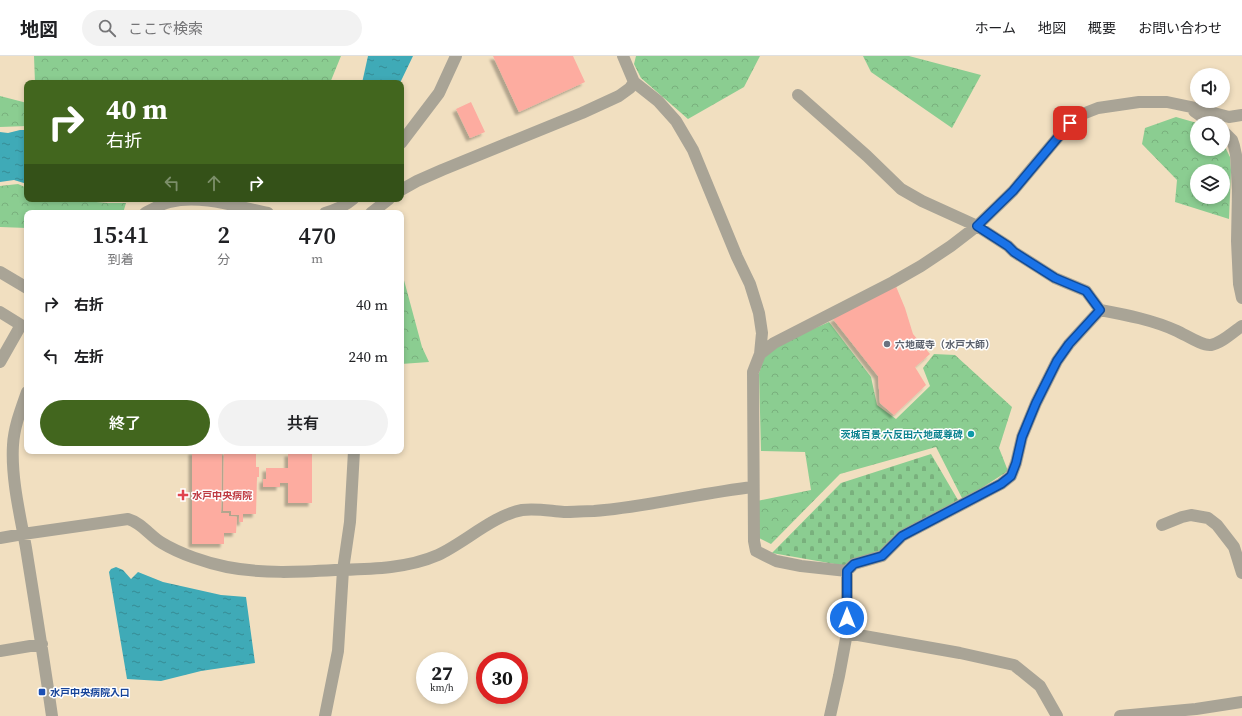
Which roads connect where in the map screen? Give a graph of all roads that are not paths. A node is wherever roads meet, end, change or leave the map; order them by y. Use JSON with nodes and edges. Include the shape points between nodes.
{"nodes":[{"id":1,"x":456,"y":56,"type":"edge"},
{"id":2,"x":623,"y":56,"type":"edge"},
{"id":3,"x":634,"y":82,"type":"junction"},
{"id":4,"x":798,"y":95,"type":"dead end"},
{"id":5,"x":1190,"y":107,"type":"edge"},
{"id":6,"x":1192,"y":108,"type":"edge"},
{"id":7,"x":1195,"y":108,"type":"edge"},
{"id":8,"x":1242,"y":115,"type":"edge"},
{"id":9,"x":1202,"y":116,"type":"edge"},
{"id":10,"x":404,"y":139,"type":"edge"},
{"id":11,"x":1230,"y":140,"type":"edge"},
{"id":12,"x":404,"y":188,"type":"edge"},
{"id":13,"x":170,"y":202,"type":"edge"},
{"id":14,"x":217,"y":202,"type":"edge"},
{"id":15,"x":350,"y":202,"type":"edge"},
{"id":16,"x":385,"y":202,"type":"edge"},
{"id":17,"x":150,"y":210,"type":"edge"},
{"id":18,"x":254,"y":210,"type":"edge"},
{"id":19,"x":335,"y":210,"type":"edge"},
{"id":20,"x":374,"y":210,"type":"edge"},
{"id":21,"x":977,"y":226,"type":"junction"},
{"id":22,"x":0,"y":272,"type":"edge"},
{"id":23,"x":24,"y":286,"type":"edge"},
{"id":24,"x":1242,"y":298,"type":"edge"},
{"id":25,"x":1100,"y":310,"type":"junction"},
{"id":26,"x":0,"y":312,"type":"edge"},
{"id":27,"x":1242,"y":326,"type":"edge"},
{"id":28,"x":760,"y":354,"type":"junction"},
{"id":29,"x":0,"y":362,"type":"edge"},
{"id":30,"x":24,"y":402,"type":"edge"},
{"id":31,"x":354,"y":454,"type":"edge"},
{"id":32,"x":753,"y":488,"type":"junction"},
{"id":33,"x":1162,"y":525,"type":"dead end"},
{"id":34,"x":23,"y":534,"type":"junction"},
{"id":35,"x":0,"y":538,"type":"edge"},
{"id":36,"x":343,"y":570,"type":"junction"},
{"id":37,"x":847,"y":571,"type":"junction"},
{"id":38,"x":1242,"y":573,"type":"edge"},
{"id":39,"x":847,"y":633,"type":"junction"},
{"id":40,"x":42,"y":644,"type":"junction"},
{"id":41,"x":0,"y":651,"type":"edge"},
{"id":42,"x":1242,"y":702,"type":"edge"},
{"id":43,"x":52,"y":716,"type":"edge"},
{"id":44,"x":325,"y":716,"type":"edge"},
{"id":45,"x":830,"y":716,"type":"edge"},
{"id":46,"x":1057,"y":716,"type":"edge"},
{"id":47,"x":1120,"y":716,"type":"edge"}],
"edges":[{"from":1,"to":10,"type":"street","via":[[439,93]]},
{"from":2,"to":3,"type":"street"},
{"from":3,"to":12,"type":"street","via":[[620,96]]},
{"from":3,"to":28,"type":"street","via":[[658,101],[676,121],[693,150],[750,284],[762,333]]},
{"from":4,"to":21,"type":"street","via":[[901,189]]},
{"from":5,"to":21,"type":"street","via":[[1167,102],[1139,102],[1098,108],[1080,115],[1070,123],[1013,191]]},
{"from":6,"to":9,"type":"street"},
{"from":7,"to":8,"type":"street","via":[[1229,117]]},
{"from":11,"to":24,"type":"street","via":[[1236,155],[1238,277]]},
{"from":13,"to":17,"type":"street"},
{"from":14,"to":18,"type":"street"},
{"from":15,"to":19,"type":"street"},
{"from":16,"to":20,"type":"street"},
{"from":21,"to":25,"type":"street","via":[[1055,278],[1086,291]]},
{"from":21,"to":28,"type":"street","via":[[921,266],[774,343]]},
{"from":22,"to":23,"type":"street"},
{"from":25,"to":27,"type":"street","via":[[1136,317],[1210,345],[1218,343]]},
{"from":25,"to":37,"type":"street","via":[[1057,361],[1022,437],[1011,476],[1001,484],[902,536],[882,556],[854,564]]},
{"from":26,"to":29,"type":"street","via":[[21,325]]},
{"from":28,"to":32,"type":"street","via":[[753,372]]},
{"from":30,"to":34,"type":"street","via":[[13,445],[13,465]]},
{"from":31,"to":36,"type":"street","via":[[350,522]]},
{"from":32,"to":36,"type":"street","via":[[595,510],[521,510],[500,519],[439,555],[397,566]]},
{"from":32,"to":37,"type":"street","via":[[756,551],[776,561]]},
{"from":33,"to":38,"type":"street","via":[[1182,516],[1208,518],[1217,524],[1234,547]]},
{"from":34,"to":35,"type":"street"},
{"from":34,"to":36,"type":"street","via":[[128,519],[134,520],[162,543],[192,557],[226,567],[254,572],[285,573]]},
{"from":34,"to":40,"type":"street"},
{"from":36,"to":44,"type":"street","via":[[338,651]]},
{"from":37,"to":39,"type":"street"},
{"from":39,"to":45,"type":"street"},
{"from":39,"to":46,"type":"street","via":[[1014,665],[1040,686]]},
{"from":40,"to":41,"type":"street"},
{"from":40,"to":43,"type":"street"},
{"from":42,"to":47,"type":"street"}]}
